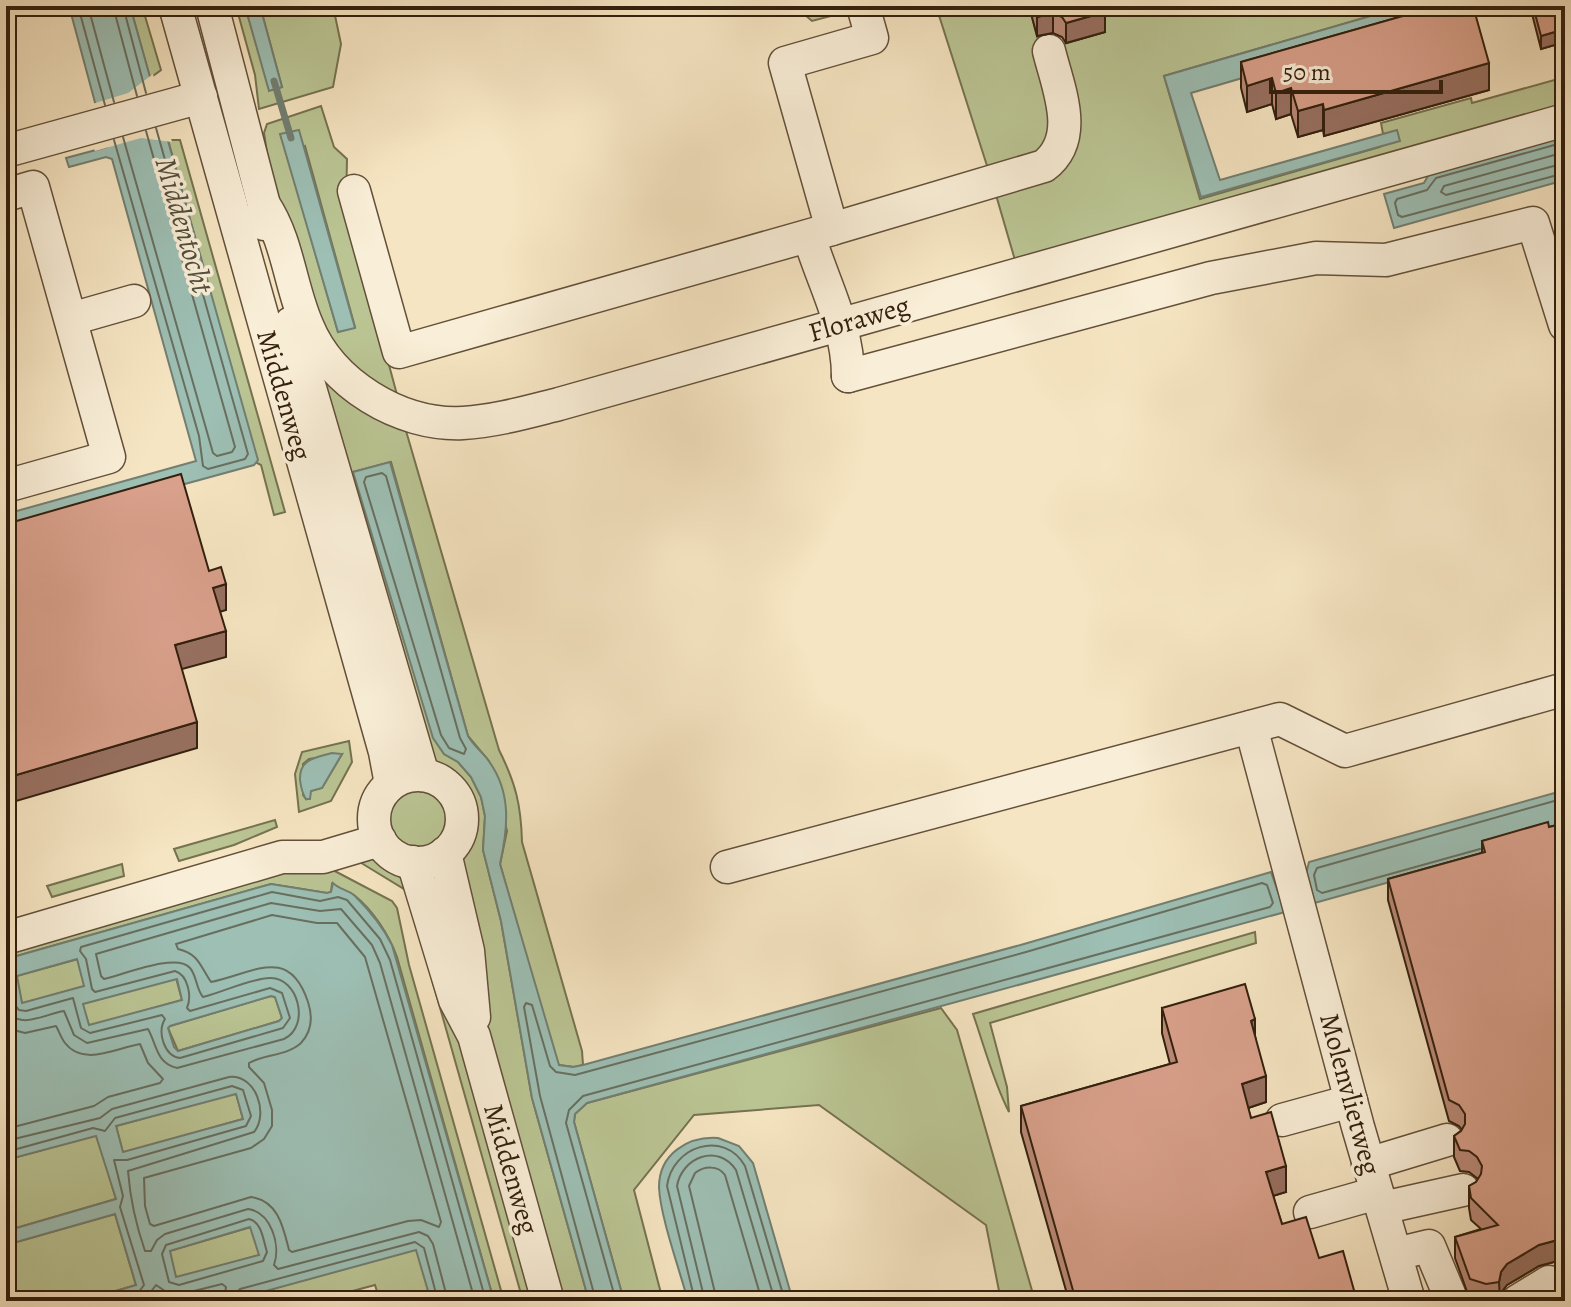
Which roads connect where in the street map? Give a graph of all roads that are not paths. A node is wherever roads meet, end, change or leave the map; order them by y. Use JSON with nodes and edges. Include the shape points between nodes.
{"nodes":[{"id":1,"x":175,"y":6,"type":"edge"},
{"id":2,"x":212,"y":6,"type":"edge"},
{"id":3,"x":863,"y":6,"type":"edge"},
{"id":4,"x":1049,"y":51,"type":"dead end"},
{"id":5,"x":201,"y":97,"type":"junction"},
{"id":6,"x":1565,"y":120,"type":"edge"},
{"id":7,"x":6,"y":151,"type":"edge"},
{"id":8,"x":354,"y":191,"type":"dead end"},
{"id":9,"x":6,"y":195,"type":"edge"},
{"id":10,"x":264,"y":205,"type":"junction"},
{"id":11,"x":820,"y":233,"type":"junction"},
{"id":12,"x":134,"y":301,"type":"dead end"},
{"id":13,"x":71,"y":319,"type":"junction"},
{"id":14,"x":1565,"y":325,"type":"edge"},
{"id":15,"x":832,"y":326,"type":"junction"},
{"id":16,"x":6,"y":486,"type":"edge"},
{"id":17,"x":1565,"y":689,"type":"edge"},
{"id":18,"x":1251,"y":727,"type":"junction"},
{"id":19,"x":423,"y":775,"type":"junction"},
{"id":20,"x":391,"y":784,"type":"junction"},
{"id":21,"x":377,"y":829,"type":"junction"},
{"id":22,"x":445,"y":853,"type":"junction"},
{"id":23,"x":413,"y":862,"type":"junction"},
{"id":24,"x":727,"y":867,"type":"dead end"},
{"id":25,"x":6,"y":938,"type":"edge"},
{"id":26,"x":474,"y":1036,"type":"junction"},
{"id":27,"x":1351,"y":1101,"type":"junction"},
{"id":28,"x":1282,"y":1120,"type":"dead end"},
{"id":29,"x":1447,"y":1140,"type":"dead end"},
{"id":30,"x":1376,"y":1188,"type":"junction"},
{"id":31,"x":1463,"y":1190,"type":"dead end"},
{"id":32,"x":1310,"y":1212,"type":"dead end"},
{"id":33,"x":1396,"y":1254,"type":"junction"},
{"id":34,"x":1565,"y":1287,"type":"edge"},
{"id":35,"x":548,"y":1301,"type":"edge"},
{"id":36,"x":1409,"y":1301,"type":"edge"},
{"id":37,"x":1452,"y":1301,"type":"edge"},
{"id":38,"x":1518,"y":1301,"type":"edge"}],
"edges":[{"from":1,"to":5,"type":"street","name":"Middenweg"},
{"from":2,"to":10,"type":"street","name":"Middenweg"},
{"from":3,"to":11,"type":"street","via":[[872,38],[785,63]]},
{"from":4,"to":11,"type":"street","via":[[1065,122],[1065,136],[1052,160]]},
{"from":5,"to":7,"type":"street"},
{"from":5,"to":20,"type":"street","name":"Middenweg"},
{"from":6,"to":15,"type":"street","name":"Floraweg"},
{"from":8,"to":11,"type":"street","via":[[399,352]]},
{"from":9,"to":13,"type":"street","via":[[33,187]]},
{"from":10,"to":15,"type":"street","name":"Floraweg","via":[[276,223],[307,326],[327,360],[367,395],[422,418],[460,423],[496,419]]},
{"from":10,"to":19,"type":"street","name":"Middenweg","via":[[264,227]]},
{"from":11,"to":15,"type":"street","via":[[820,274],[814,291]]},
{"from":12,"to":13,"type":"street"},
{"from":13,"to":16,"type":"street","via":[[109,457]]},
{"from":14,"to":15,"type":"street","via":[[1533,223],[1386,260],[1316,258],[1211,278],[848,376],[833,360]]},
{"from":17,"to":18,"type":"street","via":[[1345,751],[1280,719]]},
{"from":18,"to":24,"type":"street"},
{"from":18,"to":27,"type":"street","name":"Molenvlietweg"},
{"from":19,"to":20,"type":"street"},
{"from":19,"to":22,"type":"street","via":[[444,783],[458,801],[462,824]]},
{"from":20,"to":21,"type":"street","via":[[379,799]]},
{"from":21,"to":23,"type":"street","via":[[394,855]]},
{"from":21,"to":25,"type":"street","via":[[316,836],[282,857]]},
{"from":22,"to":23,"type":"street"},
{"from":22,"to":26,"type":"street","name":"Middenweg","via":[[468,951]]},
{"from":23,"to":26,"type":"street","name":"Middenweg","via":[[455,1000]]},
{"from":26,"to":35,"type":"street","name":"Middenweg"},
{"from":27,"to":28,"type":"street"},
{"from":27,"to":30,"type":"street","name":"Molenvlietweg"},
{"from":29,"to":30,"type":"street"},
{"from":30,"to":31,"type":"street"},
{"from":30,"to":32,"type":"street"},
{"from":30,"to":33,"type":"street","name":"Molenvlietweg"},
{"from":33,"to":36,"type":"street","name":"Molenvlietweg"},
{"from":33,"to":37,"type":"street","via":[[1429,1246]]},
{"from":34,"to":38,"type":"street","via":[[1549,1282]]}]}
